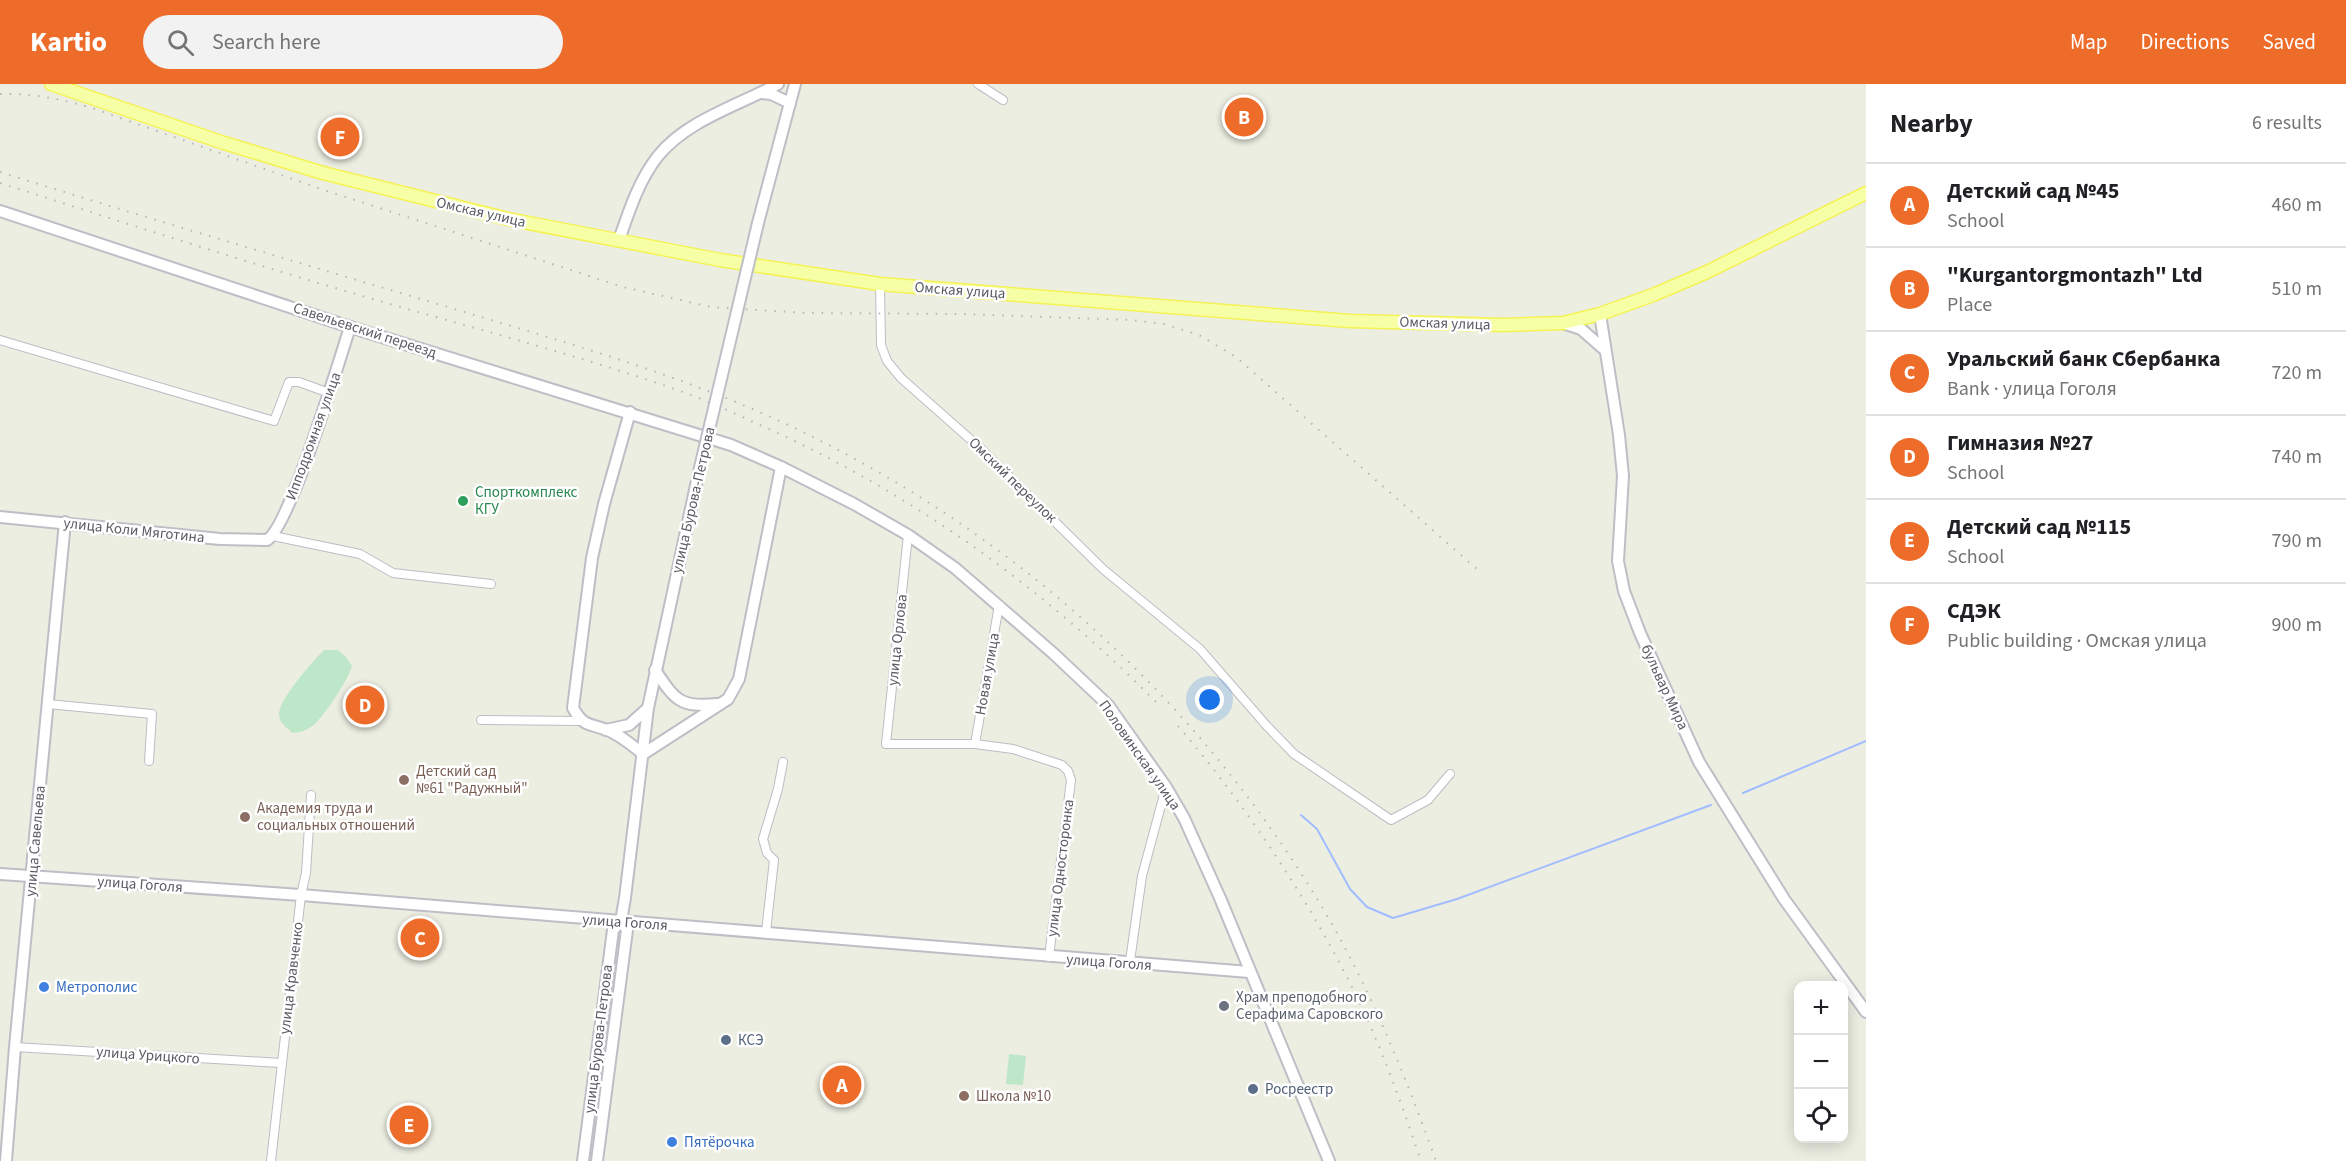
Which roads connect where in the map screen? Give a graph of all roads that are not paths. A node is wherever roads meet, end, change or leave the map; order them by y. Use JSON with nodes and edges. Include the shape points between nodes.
{"nodes":[{"id":1,"x":51,"y":84,"type":"edge"},
{"id":2,"x":778,"y":84,"type":"edge"},
{"id":3,"x":795,"y":84,"type":"edge"},
{"id":4,"x":978,"y":84,"type":"edge"},
{"id":5,"x":761,"y":93,"type":"junction"},
{"id":6,"x":1003,"y":100,"type":"dead end"},
{"id":7,"x":790,"y":103,"type":"junction"},
{"id":8,"x":1866,"y":193,"type":"edge"},
{"id":9,"x":0,"y":211,"type":"edge"},
{"id":10,"x":619,"y":240,"type":"junction"},
{"id":11,"x":880,"y":284,"type":"junction"},
{"id":12,"x":1599,"y":314,"type":"junction"},
{"id":13,"x":1563,"y":323,"type":"junction"},
{"id":14,"x":350,"y":327,"type":"junction"},
{"id":15,"x":0,"y":340,"type":"edge"},
{"id":16,"x":1605,"y":350,"type":"junction"},
{"id":17,"x":329,"y":393,"type":"junction"},
{"id":18,"x":630,"y":412,"type":"junction"},
{"id":19,"x":731,"y":445,"type":"joint"},
{"id":20,"x":781,"y":467,"type":"junction"},
{"id":21,"x":0,"y":517,"type":"edge"},
{"id":22,"x":65,"y":522,"type":"junction"},
{"id":23,"x":908,"y":535,"type":"junction"},
{"id":24,"x":270,"y":538,"type":"junction"},
{"id":25,"x":490,"y":584,"type":"dead end"},
{"id":26,"x":999,"y":605,"type":"junction"},
{"id":27,"x":655,"y":670,"type":"junction"},
{"id":28,"x":721,"y":703,"type":"junction"},
{"id":29,"x":48,"y":704,"type":"junction"},
{"id":30,"x":648,"y":708,"type":"junction"},
{"id":31,"x":481,"y":720,"type":"dead end"},
{"id":32,"x":580,"y":721,"type":"junction"},
{"id":33,"x":606,"y":730,"type":"junction"},
{"id":34,"x":975,"y":744,"type":"junction"},
{"id":35,"x":643,"y":754,"type":"junction"},
{"id":36,"x":148,"y":761,"type":"dead end"},
{"id":37,"x":783,"y":762,"type":"dead end"},
{"id":38,"x":1450,"y":774,"type":"dead end"},
{"id":39,"x":1166,"y":787,"type":"junction"},
{"id":40,"x":311,"y":795,"type":"dead end"},
{"id":41,"x":0,"y":874,"type":"edge"},
{"id":42,"x":31,"y":876,"type":"junction"},
{"id":43,"x":301,"y":895,"type":"junction"},
{"id":44,"x":621,"y":921,"type":"junction"},
{"id":45,"x":766,"y":932,"type":"junction"},
{"id":46,"x":1048,"y":957,"type":"junction"},
{"id":47,"x":1130,"y":962,"type":"junction"},
{"id":48,"x":1249,"y":972,"type":"junction"},
{"id":49,"x":1866,"y":1011,"type":"edge"},
{"id":50,"x":15,"y":1047,"type":"junction"},
{"id":51,"x":281,"y":1063,"type":"junction"},
{"id":52,"x":6,"y":1161,"type":"edge"},
{"id":53,"x":271,"y":1161,"type":"edge"},
{"id":54,"x":583,"y":1161,"type":"edge"},
{"id":55,"x":597,"y":1161,"type":"edge"},
{"id":56,"x":1329,"y":1161,"type":"edge"}],
"edges":[{"from":1,"to":10,"type":"main road","name":"Омская улица","via":[[323,173],[508,219]]},
{"from":2,"to":5,"type":"main road"},
{"from":3,"to":7,"type":"main road","name":"улица Бурова-Петрова"},
{"from":4,"to":6,"type":"street"},
{"from":5,"to":7,"type":"main road"},
{"from":5,"to":10,"type":"main road","via":[[711,117],[668,146],[646,175]]},
{"from":7,"to":27,"type":"main road","name":"улица Бурова-Петрова","bridge":true,"via":[[758,223]]},
{"from":8,"to":12,"type":"main road","name":"Омская улица","via":[[1707,272]]},
{"from":9,"to":14,"type":"main road","name":"Савельевский переезд"},
{"from":10,"to":11,"type":"main road","name":"Омская улица"},
{"from":11,"to":13,"type":"main road","name":"Омская улица","via":[[1350,321]]},
{"from":11,"to":38,"type":"street","name":"Омский переулок","via":[[881,345],[887,361],[901,378],[979,447],[1103,569],[1200,649],[1294,754],[1391,820],[1428,800]]},
{"from":12,"to":13,"type":"main road","name":"Омская улица"},
{"from":12,"to":16,"type":"main road","name":"бульвар Мира"},
{"from":13,"to":16,"type":"main road","via":[[1581,329]]},
{"from":14,"to":17,"type":"main road","name":"Ипподромная улица"},
{"from":14,"to":18,"type":"main road","name":"Савельевский переезд"},
{"from":15,"to":17,"type":"street","via":[[274,421],[289,382]]},
{"from":16,"to":49,"type":"main road","name":"бульвар Мира","via":[[1623,476],[1618,561],[1636,622],[1700,762],[1784,899]]},
{"from":17,"to":24,"type":"main road","name":"Ипподромная улица","via":[[290,500]]},
{"from":18,"to":19,"type":"main road","name":"Савельевский переезд"},
{"from":18,"to":32,"type":"main road","via":[[592,560],[573,708]]},
{"from":19,"to":20,"type":"main road","name":"Половинская улица"},
{"from":20,"to":23,"type":"main road","name":"Половинская улица"},
{"from":20,"to":28,"type":"main road","via":[[739,679],[728,699]]},
{"from":21,"to":22,"type":"main road","name":"улица Коли Мяготина"},
{"from":22,"to":24,"type":"main road","name":"улица Коли Мяготина","via":[[220,539]]},
{"from":22,"to":29,"type":"main road","name":"улица Савельева"},
{"from":23,"to":26,"type":"main road","name":"Половинская улица"},
{"from":23,"to":34,"type":"street","name":"улица Орлова","via":[[886,744]]},
{"from":24,"to":25,"type":"street","name":"улица Коли Мяготина","via":[[360,554],[393,573]]},
{"from":26,"to":34,"type":"street","name":"Новая улица"},
{"from":26,"to":39,"type":"main road","name":"Половинская улица","via":[[1108,705]]},
{"from":27,"to":28,"type":"main road","via":[[672,695],[684,702],[699,706]]},
{"from":27,"to":30,"type":"main road","name":"улица Бурова-Петрова"},
{"from":28,"to":35,"type":"main road"},
{"from":29,"to":36,"type":"street","via":[[152,714]]},
{"from":29,"to":42,"type":"main road","name":"улица Савельева"},
{"from":30,"to":33,"type":"main road","via":[[629,725]]},
{"from":30,"to":35,"type":"main road","name":"улица Бурова-Петрова"},
{"from":31,"to":32,"type":"street"},
{"from":32,"to":33,"type":"main road"},
{"from":33,"to":35,"type":"main road"},
{"from":34,"to":46,"type":"street","name":"улица Односторонка","via":[[1055,761],[1068,771],[1071,780]]},
{"from":35,"to":44,"type":"main road","name":"улица Бурова-Петрова"},
{"from":37,"to":45,"type":"street","via":[[763,839],[774,861]]},
{"from":39,"to":47,"type":"street","via":[[1142,876]]},
{"from":39,"to":48,"type":"main road","name":"Половинская улица","via":[[1193,838]]},
{"from":40,"to":43,"type":"street","name":"улица Кравченко"},
{"from":41,"to":42,"type":"main road","name":"улица Гоголя"},
{"from":42,"to":43,"type":"main road","name":"улица Гоголя"},
{"from":42,"to":50,"type":"main road","name":"улица Савельева"},
{"from":43,"to":44,"type":"main road","name":"улица Гоголя"},
{"from":43,"to":51,"type":"street","name":"улица Кравченко"},
{"from":44,"to":45,"type":"main road","name":"улица Гоголя"},
{"from":44,"to":54,"type":"main road","name":"улица Бурова-Петрова","via":[[613,930]]},
{"from":44,"to":55,"type":"main road","name":"улица Бурова-Петрова","via":[[627,930]]},
{"from":45,"to":46,"type":"main road","name":"улица Гоголя"},
{"from":46,"to":47,"type":"main road","name":"улица Гоголя"},
{"from":47,"to":48,"type":"main road","name":"улица Гоголя"},
{"from":48,"to":56,"type":"main road","name":"Половинская улица"},
{"from":50,"to":51,"type":"street","name":"улица Урицкого"},
{"from":50,"to":52,"type":"main road","name":"улица Савельева"},
{"from":51,"to":53,"type":"street","name":"улица Кравченко"}]}
